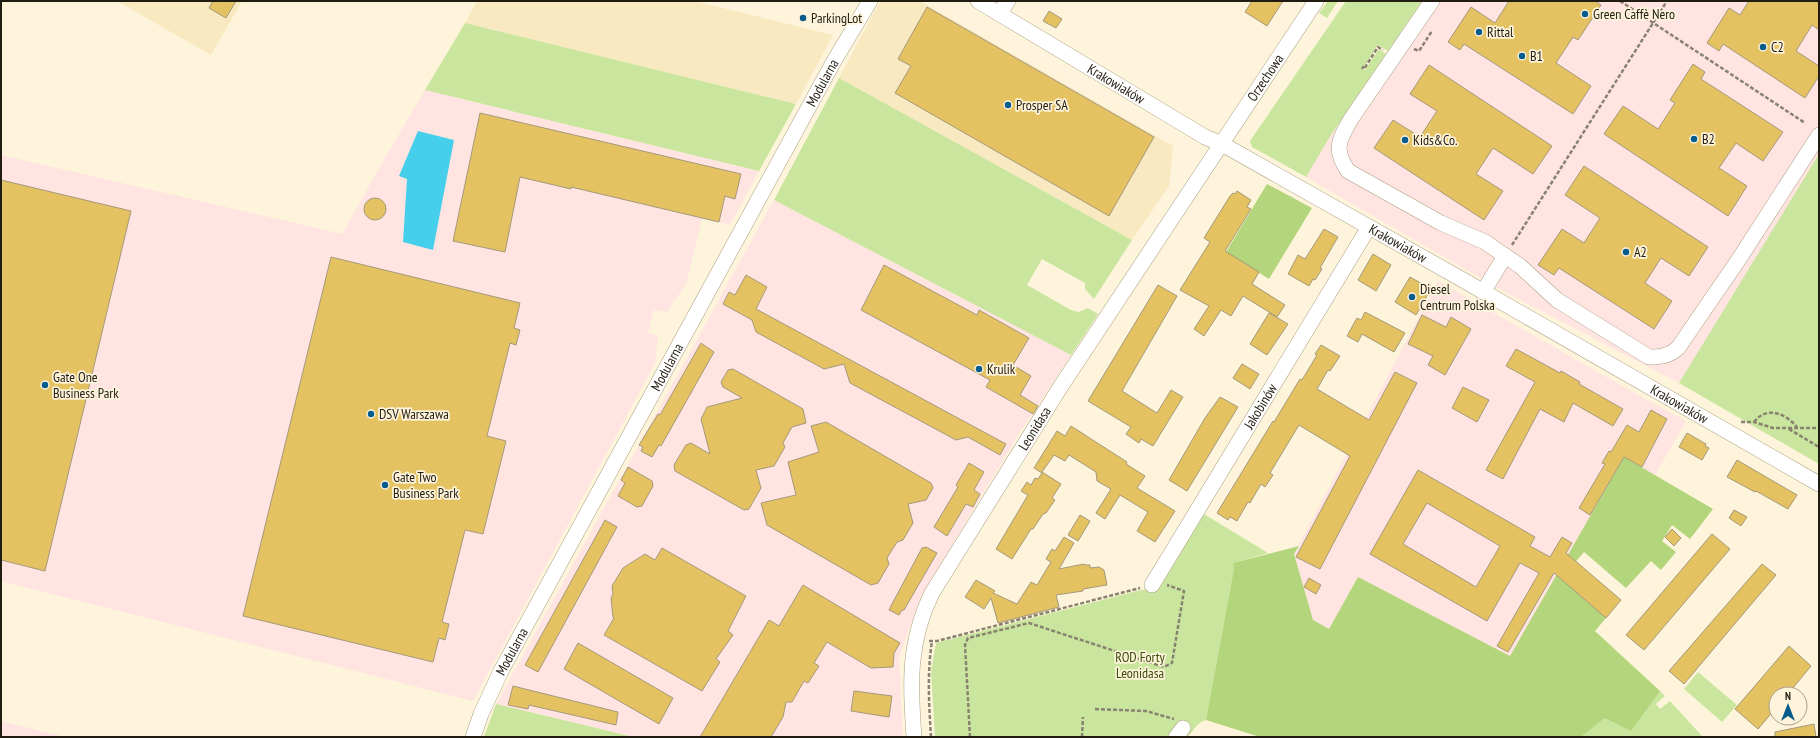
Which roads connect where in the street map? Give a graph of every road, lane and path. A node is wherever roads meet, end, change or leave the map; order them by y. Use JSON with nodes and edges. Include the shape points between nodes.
{"nodes":[{"id":1,"x":870,"y":1,"type":"edge"},
{"id":2,"x":978,"y":1,"type":"edge"},
{"id":3,"x":1008,"y":1,"type":"edge"},
{"id":4,"x":1320,"y":1,"type":"edge"},
{"id":5,"x":1432,"y":1,"type":"edge"},
{"id":6,"x":1620,"y":1,"type":"edge"},
{"id":7,"x":1667,"y":1,"type":"edge"},
{"id":8,"x":1313,"y":7,"type":"edge"},
{"id":9,"x":999,"y":14,"type":"junction"},
{"id":10,"x":1654,"y":22,"type":"junction"},
{"id":11,"x":1432,"y":31,"type":"dead end"},
{"id":12,"x":1384,"y":50,"type":"dead end"},
{"id":13,"x":1418,"y":51,"type":"dead end"},
{"id":14,"x":1362,"y":69,"type":"dead end"},
{"id":15,"x":1805,"y":123,"type":"dead end"},
{"id":16,"x":1819,"y":135,"type":"edge"},
{"id":17,"x":1222,"y":144,"type":"junction"},
{"id":18,"x":1369,"y":227,"type":"junction"},
{"id":19,"x":1505,"y":256,"type":"junction"},
{"id":20,"x":1484,"y":292,"type":"junction"},
{"id":21,"x":1741,"y":422,"type":"dead end"},
{"id":22,"x":1754,"y":422,"type":"junction"},
{"id":23,"x":1797,"y":427,"type":"junction"},
{"id":24,"x":1819,"y":428,"type":"edge"},
{"id":25,"x":1789,"y":429,"type":"junction"},
{"id":26,"x":1819,"y":447,"type":"edge"},
{"id":27,"x":1819,"y":484,"type":"edge"},
{"id":28,"x":1157,"y":584,"type":"junction"},
{"id":29,"x":915,"y":640,"type":"junction"},
{"id":30,"x":932,"y":641,"type":"junction"},
{"id":31,"x":1095,"y":709,"type":"dead end"},
{"id":32,"x":1083,"y":718,"type":"dead end"},
{"id":33,"x":1179,"y":733,"type":"edge"},
{"id":34,"x":473,"y":737,"type":"edge"},
{"id":35,"x":914,"y":737,"type":"edge"},
{"id":36,"x":931,"y":737,"type":"edge"},
{"id":37,"x":970,"y":737,"type":"edge"},
{"id":38,"x":1082,"y":737,"type":"edge"}],
"edges":[{"from":1,"to":34,"type":"street","name":"Modularna","via":[[747,218],[501,671]]},
{"from":2,"to":9,"type":"street","name":"Krakowiaków"},
{"from":3,"to":9,"type":"street"},
{"from":4,"to":8,"type":"street","name":"Orzechowa"},
{"from":5,"to":19,"type":"street","via":[[1351,119],[1339,140],[1340,160],[1348,171],[1441,223],[1485,242]]},
{"from":6,"to":10,"type":"path"},
{"from":7,"to":10,"type":"path"},
{"from":8,"to":17,"type":"street","name":"Orzechowa"},
{"from":9,"to":17,"type":"street","name":"Krakowiaków","via":[[1205,137]]},
{"from":10,"to":15,"type":"path"},
{"from":10,"to":19,"type":"path"},
{"from":11,"to":13,"type":"path"},
{"from":12,"to":14,"type":"path","via":[[1378,47]]},
{"from":16,"to":19,"type":"street","via":[[1739,259],[1678,348],[1671,354],[1649,357],[1558,300]]},
{"from":17,"to":18,"type":"street","name":"Krakowiaków"},
{"from":17,"to":29,"type":"street","name":"Leonidasa","via":[[1040,419],[932,594]]},
{"from":18,"to":20,"type":"street","name":"Krakowiaków"},
{"from":18,"to":28,"type":"street","name":"Jakobinów"},
{"from":19,"to":20,"type":"street"},
{"from":20,"to":27,"type":"street","name":"Krakowiaków"},
{"from":21,"to":22,"type":"path"},
{"from":22,"to":23,"type":"path","via":[[1765,414],[1775,413],[1789,418]]},
{"from":22,"to":25,"type":"path","via":[[1773,428]]},
{"from":23,"to":24,"type":"path"},
{"from":23,"to":25,"type":"path"},
{"from":25,"to":26,"type":"path"},
{"from":28,"to":30,"type":"path"},
{"from":28,"to":37,"type":"path","via":[[1184,592],[1172,663],[1164,667],[1029,623],[968,638],[965,644]]},
{"from":29,"to":30,"type":"path"},
{"from":29,"to":35,"type":"street","name":"Leonidasa","via":[[911,677]]},
{"from":30,"to":36,"type":"path","via":[[928,690]]},
{"from":31,"to":33,"type":"path","via":[[1146,711],[1174,719],[1180,721]]},
{"from":32,"to":38,"type":"path"}]}
